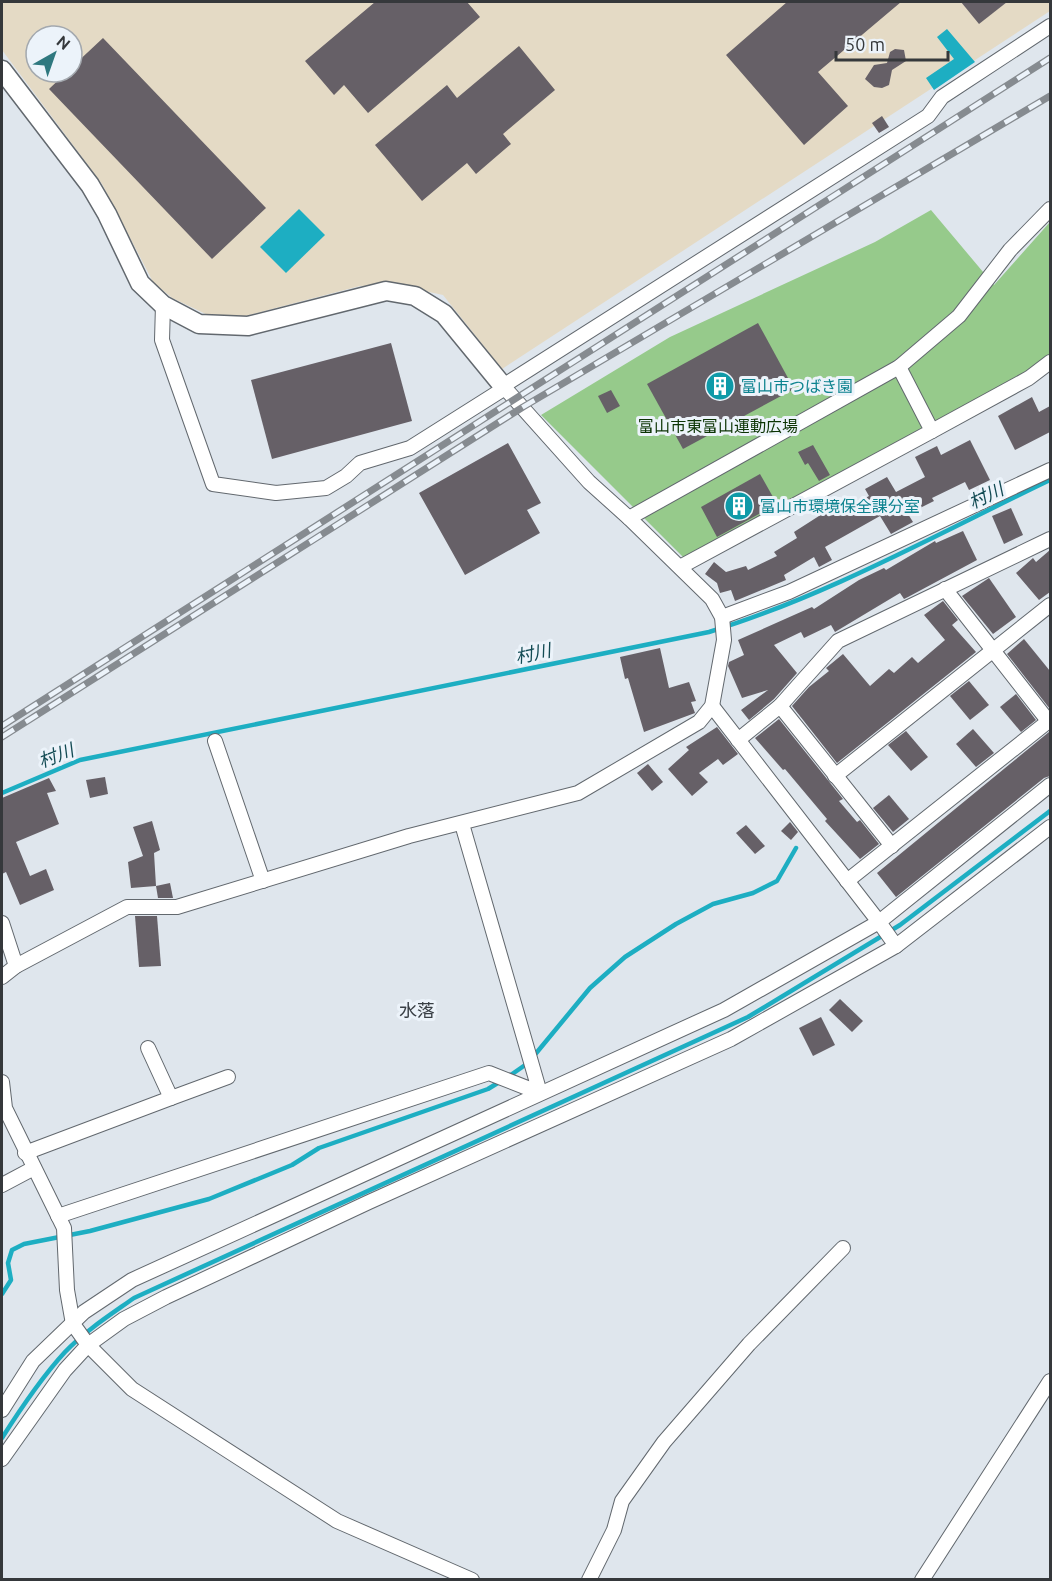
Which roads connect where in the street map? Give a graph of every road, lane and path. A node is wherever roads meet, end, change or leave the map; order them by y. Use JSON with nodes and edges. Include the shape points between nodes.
{"nodes":[{"id":1,"x":1050,"y":26,"type":"edge"},
{"id":2,"x":2,"y":70,"type":"edge"},
{"id":3,"x":1050,"y":209,"type":"edge"},
{"id":4,"x":164,"y":305,"type":"junction"},
{"id":5,"x":1050,"y":362,"type":"edge"},
{"id":6,"x":899,"y":368,"type":"junction"},
{"id":7,"x":504,"y":387,"type":"junction"},
{"id":8,"x":932,"y":431,"type":"junction"},
{"id":9,"x":1050,"y":470,"type":"edge"},
{"id":10,"x":630,"y":518,"type":"junction"},
{"id":11,"x":1050,"y":538,"type":"edge"},
{"id":12,"x":680,"y":567,"type":"junction"},
{"id":13,"x":945,"y":589,"type":"junction"},
{"id":14,"x":1050,"y":605,"type":"edge"},
{"id":15,"x":722,"y":618,"type":"junction"},
{"id":16,"x":993,"y":651,"type":"junction"},
{"id":17,"x":712,"y":706,"type":"junction"},
{"id":18,"x":780,"y":706,"type":"junction"},
{"id":19,"x":1050,"y":721,"type":"edge"},
{"id":20,"x":738,"y":740,"type":"junction"},
{"id":21,"x":215,"y":741,"type":"dead end"},
{"id":22,"x":835,"y":776,"type":"junction"},
{"id":23,"x":1050,"y":785,"type":"edge"},
{"id":24,"x":462,"y":824,"type":"junction"},
{"id":25,"x":1050,"y":827,"type":"edge"},
{"id":26,"x":892,"y":846,"type":"junction"},
{"id":27,"x":263,"y":881,"type":"junction"},
{"id":28,"x":847,"y":881,"type":"junction"},
{"id":29,"x":879,"y":922,"type":"junction"},
{"id":30,"x":2,"y":923,"type":"edge"},
{"id":31,"x":896,"y":946,"type":"junction"},
{"id":32,"x":16,"y":966,"type":"junction"},
{"id":33,"x":2,"y":977,"type":"edge"},
{"id":34,"x":148,"y":1048,"type":"dead end"},
{"id":35,"x":228,"y":1077,"type":"dead end"},
{"id":36,"x":2,"y":1082,"type":"edge"},
{"id":37,"x":540,"y":1093,"type":"junction"},
{"id":38,"x":171,"y":1098,"type":"junction"},
{"id":39,"x":3,"y":1108,"type":"edge"},
{"id":40,"x":25,"y":1153,"type":"junction"},
{"id":41,"x":33,"y":1168,"type":"junction"},
{"id":42,"x":2,"y":1185,"type":"edge"},
{"id":43,"x":58,"y":1216,"type":"junction"},
{"id":44,"x":843,"y":1248,"type":"dead end"},
{"id":45,"x":74,"y":1324,"type":"junction"},
{"id":46,"x":88,"y":1345,"type":"junction"},
{"id":47,"x":1050,"y":1381,"type":"edge"},
{"id":48,"x":2,"y":1410,"type":"edge"},
{"id":49,"x":2,"y":1459,"type":"edge"},
{"id":50,"x":472,"y":1580,"type":"edge"},
{"id":51,"x":589,"y":1580,"type":"edge"},
{"id":52,"x":922,"y":1580,"type":"edge"}],
"edges":[{"from":1,"to":7,"type":"street","via":[[942,97],[928,116]]},
{"from":2,"to":4,"type":"street","via":[[90,185],[140,284]]},
{"from":3,"to":6,"type":"street","via":[[1010,250],[959,316]]},
{"from":4,"to":7,"type":"street","via":[[199,324],[248,326],[386,291],[416,296],[444,314]]},
{"from":4,"to":7,"type":"street","via":[[162,340],[213,484],[276,494],[326,488],[360,463],[410,448]]},
{"from":5,"to":8,"type":"street","via":[[1029,378]]},
{"from":6,"to":8,"type":"street"},
{"from":6,"to":10,"type":"street"},
{"from":7,"to":10,"type":"street","via":[[582,475]]},
{"from":8,"to":12,"type":"street"},
{"from":9,"to":15,"type":"street","via":[[789,592]]},
{"from":10,"to":12,"type":"street"},
{"from":11,"to":13,"type":"street"},
{"from":12,"to":15,"type":"street","via":[[712,599]]},
{"from":13,"to":16,"type":"street"},
{"from":13,"to":18,"type":"street","via":[[838,641]]},
{"from":14,"to":16,"type":"street"},
{"from":15,"to":17,"type":"street","via":[[724,638]]},
{"from":16,"to":19,"type":"street"},
{"from":16,"to":22,"type":"street"},
{"from":17,"to":20,"type":"street"},
{"from":17,"to":24,"type":"street","via":[[699,722],[578,793]]},
{"from":18,"to":20,"type":"street"},
{"from":18,"to":22,"type":"street"},
{"from":19,"to":26,"type":"street"},
{"from":20,"to":28,"type":"street"},
{"from":21,"to":27,"type":"street"},
{"from":22,"to":26,"type":"street"},
{"from":23,"to":29,"type":"street"},
{"from":24,"to":27,"type":"street"},
{"from":24,"to":37,"type":"street"},
{"from":25,"to":31,"type":"street"},
{"from":26,"to":28,"type":"street"},
{"from":27,"to":32,"type":"street","via":[[177,907],[127,907]]},
{"from":28,"to":29,"type":"street"},
{"from":29,"to":31,"type":"street"},
{"from":29,"to":37,"type":"street","via":[[724,1011]]},
{"from":30,"to":32,"type":"street"},
{"from":31,"to":46,"type":"street","via":[[731,1039],[166,1297],[124,1319]]},
{"from":32,"to":33,"type":"street"},
{"from":34,"to":38,"type":"street"},
{"from":35,"to":38,"type":"street"},
{"from":36,"to":39,"type":"street"},
{"from":37,"to":43,"type":"street","via":[[489,1073]]},
{"from":37,"to":45,"type":"street","via":[[132,1280],[84,1312]]},
{"from":38,"to":40,"type":"street"},
{"from":39,"to":40,"type":"street"},
{"from":40,"to":41,"type":"street"},
{"from":41,"to":42,"type":"street"},
{"from":41,"to":43,"type":"street"},
{"from":43,"to":45,"type":"street","via":[[64,1228],[67,1290]]},
{"from":44,"to":51,"type":"street","via":[[749,1344],[664,1442],[622,1501],[614,1530]]},
{"from":45,"to":46,"type":"street"},
{"from":45,"to":48,"type":"street","via":[[33,1361]]},
{"from":46,"to":49,"type":"street","via":[[65,1370]]},
{"from":46,"to":50,"type":"street","via":[[132,1389],[337,1521]]},
{"from":47,"to":52,"type":"street"}]}
